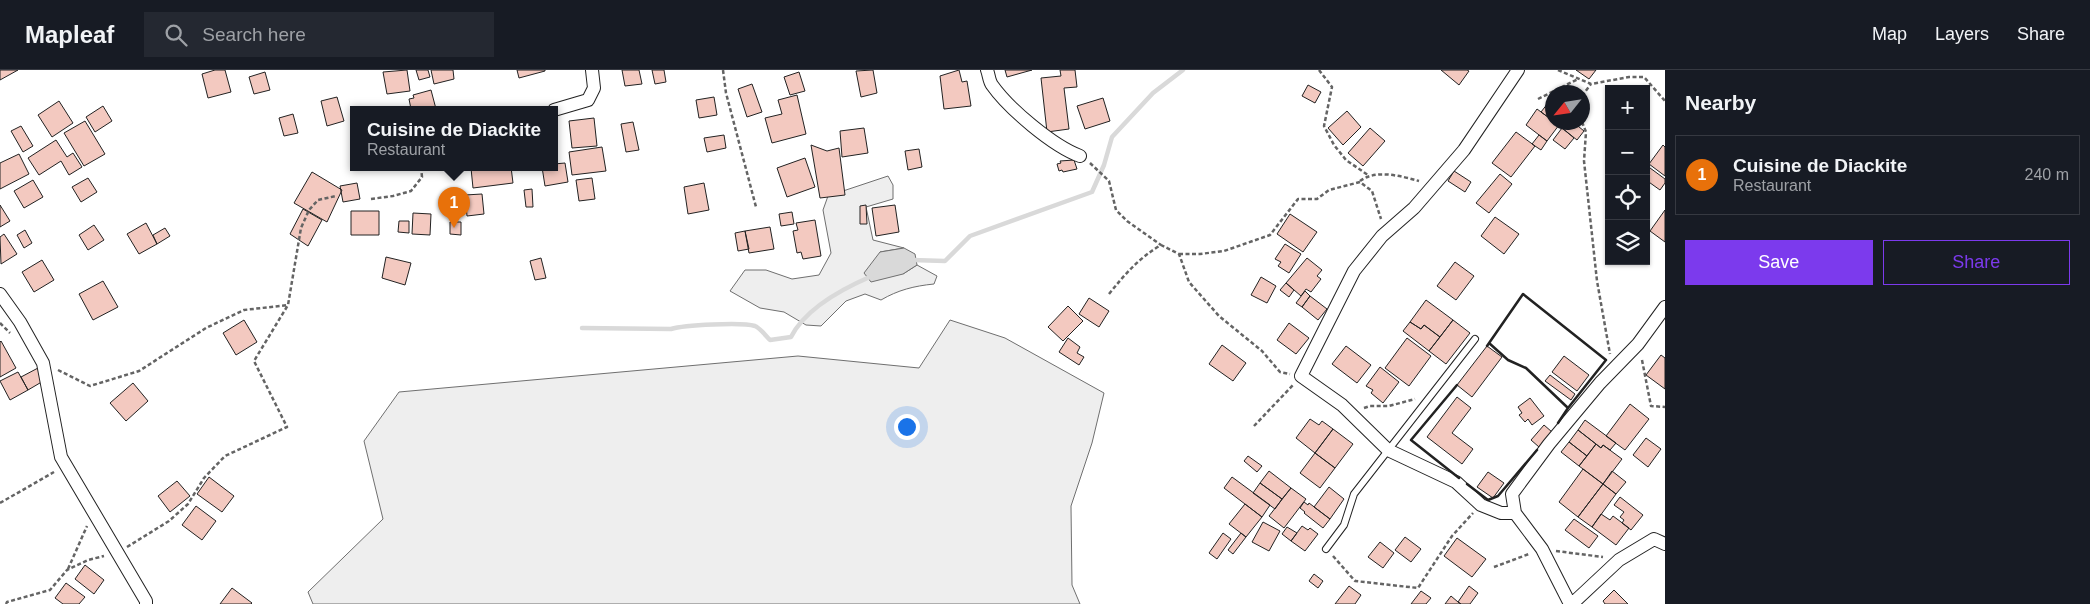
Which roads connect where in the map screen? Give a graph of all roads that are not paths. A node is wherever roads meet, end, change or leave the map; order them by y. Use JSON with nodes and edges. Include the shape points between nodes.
{"nodes":[{"id":1,"x":592,"y":70,"type":"edge"},
{"id":2,"x":987,"y":70,"type":"edge"},
{"id":3,"x":1518,"y":70,"type":"edge"},
{"id":4,"x":558,"y":109,"type":"edge"},
{"id":5,"x":1080,"y":156,"type":"road end"},
{"id":6,"x":0,"y":294,"type":"edge"},
{"id":7,"x":1665,"y":307,"type":"edge"},
{"id":8,"x":1475,"y":339,"type":"dead end"},
{"id":9,"x":1388,"y":450,"type":"junction"},
{"id":10,"x":1515,"y":513,"type":"junction"},
{"id":11,"x":1665,"y":544,"type":"edge"},
{"id":12,"x":1326,"y":549,"type":"road end"},
{"id":13,"x":146,"y":604,"type":"edge"},
{"id":14,"x":1571,"y":604,"type":"edge"}],
"edges":[{"from":1,"to":4,"type":"street","via":[[594,88],[588,100]]},
{"from":2,"to":5,"type":"street","via":[[991,84],[1019,114],[1050,140]]},
{"from":3,"to":9,"type":"street","via":[[1464,150],[1414,208],[1382,236],[1354,271],[1301,376],[1342,404]]},
{"from":6,"to":13,"type":"street","via":[[44,362],[61,457]]},
{"from":7,"to":10,"type":"street","via":[[1638,344],[1549,444],[1512,494]]},
{"from":8,"to":9,"type":"lane"},
{"from":9,"to":10,"type":"street","via":[[1456,482],[1481,505],[1501,513]]},
{"from":9,"to":12,"type":"lane","via":[[1354,494],[1344,525]]},
{"from":10,"to":14,"type":"street","via":[[1542,549]]},
{"from":11,"to":14,"type":"street","via":[[1654,539],[1619,560]]}]}
